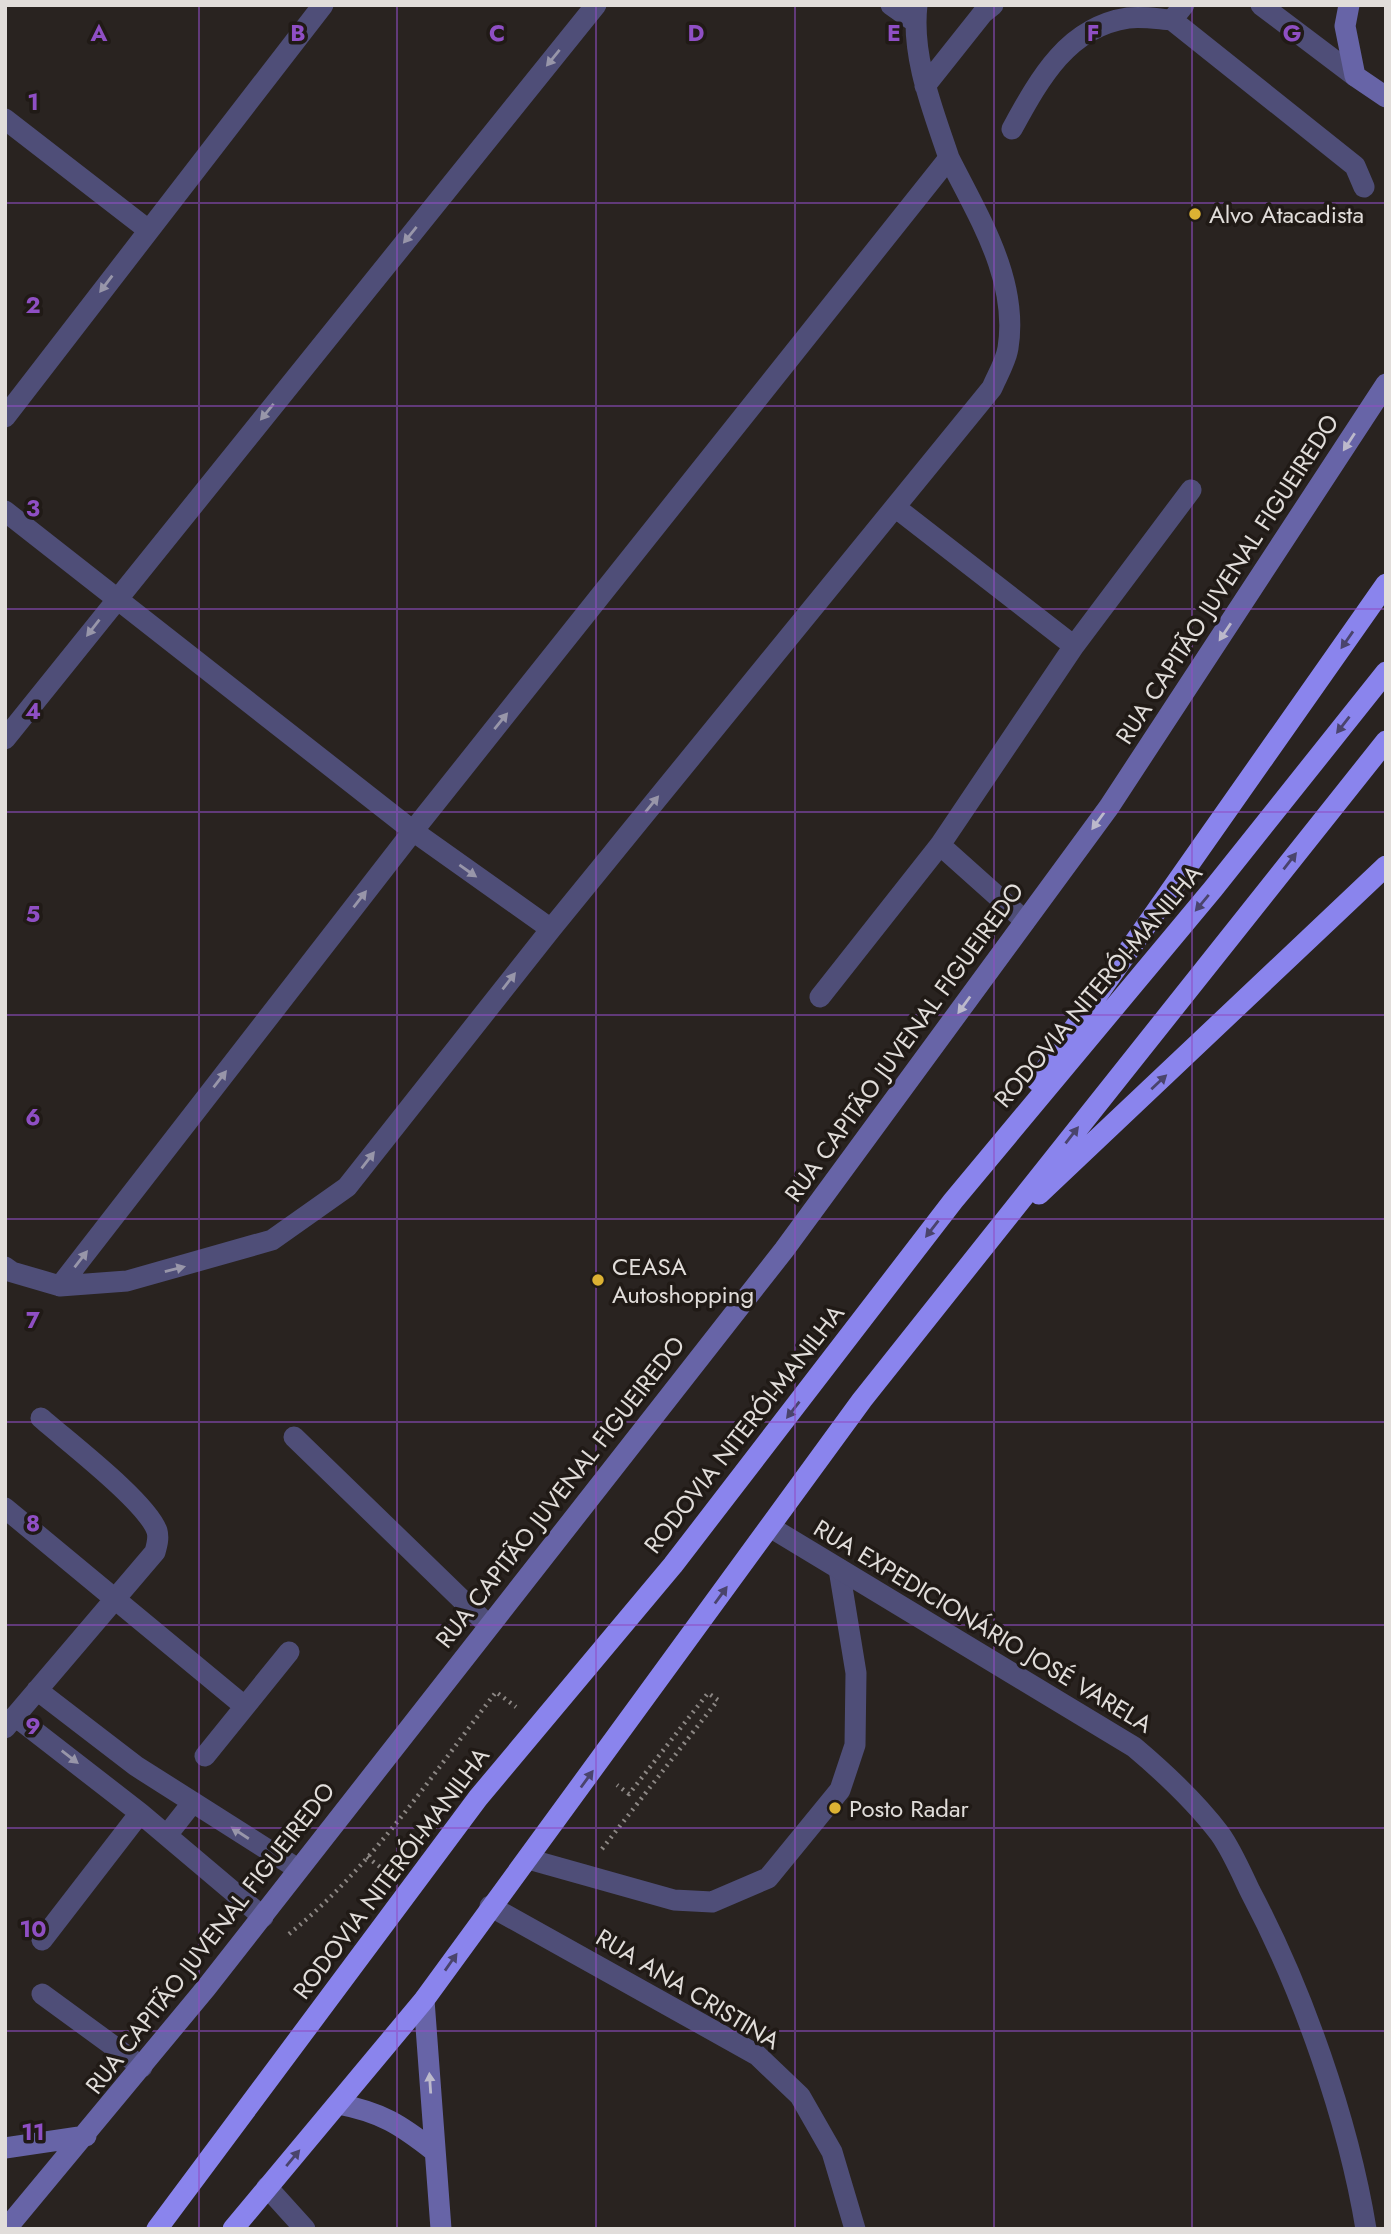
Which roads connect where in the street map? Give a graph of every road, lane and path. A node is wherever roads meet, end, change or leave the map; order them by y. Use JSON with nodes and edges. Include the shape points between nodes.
{"nodes":[{"id":1,"x":596,"y":5,"type":"edge"},
{"id":2,"x":891,"y":5,"type":"edge"},
{"id":3,"x":993,"y":5,"type":"edge"},
{"id":4,"x":1262,"y":5,"type":"edge"},
{"id":5,"x":1349,"y":5,"type":"edge"},
{"id":6,"x":317,"y":7,"type":"edge"},
{"id":7,"x":1178,"y":13,"type":"edge"},
{"id":8,"x":916,"y":14,"type":"edge"},
{"id":9,"x":1355,"y":76,"type":"junction"},
{"id":10,"x":925,"y":86,"type":"junction"},
{"id":11,"x":1386,"y":97,"type":"edge"},
{"id":12,"x":5,"y":119,"type":"edge"},
{"id":13,"x":1012,"y":129,"type":"dead end"},
{"id":14,"x":949,"y":158,"type":"junction"},
{"id":15,"x":1364,"y":187,"type":"dead end"},
{"id":16,"x":147,"y":229,"type":"junction"},
{"id":17,"x":1386,"y":384,"type":"edge"},
{"id":18,"x":5,"y":417,"type":"edge"},
{"id":19,"x":1191,"y":490,"type":"dead end"},
{"id":20,"x":895,"y":508,"type":"junction"},
{"id":21,"x":5,"y":511,"type":"edge"},
{"id":22,"x":1386,"y":584,"type":"edge"},
{"id":23,"x":117,"y":597,"type":"junction"},
{"id":24,"x":1074,"y":646,"type":"junction"},
{"id":25,"x":1386,"y":672,"type":"edge"},
{"id":26,"x":5,"y":739,"type":"edge"},
{"id":27,"x":1386,"y":741,"type":"edge"},
{"id":28,"x":413,"y":831,"type":"junction"},
{"id":29,"x":940,"y":845,"type":"junction"},
{"id":30,"x":1386,"y":866,"type":"edge"},
{"id":31,"x":1025,"y":921,"type":"junction"},
{"id":32,"x":551,"y":929,"type":"junction"},
{"id":33,"x":820,"y":997,"type":"dead end"},
{"id":34,"x":953,"y":1201,"type":"junction"},
{"id":35,"x":984,"y":1246,"type":"junction"},
{"id":36,"x":5,"y":1266,"type":"edge"},
{"id":37,"x":60,"y":1286,"type":"junction"},
{"id":38,"x":41,"y":1418,"type":"dead end"},
{"id":39,"x":294,"y":1437,"type":"dead end"},
{"id":40,"x":5,"y":1508,"type":"edge"},
{"id":41,"x":770,"y":1527,"type":"junction"},
{"id":42,"x":839,"y":1569,"type":"junction"},
{"id":43,"x":115,"y":1600,"type":"junction"},
{"id":44,"x":489,"y":1626,"type":"junction"},
{"id":45,"x":289,"y":1652,"type":"dead end"},
{"id":46,"x":37,"y":1690,"type":"junction"},
{"id":47,"x":243,"y":1705,"type":"junction"},
{"id":48,"x":10,"y":1722,"type":"edge"},
{"id":49,"x":205,"y":1756,"type":"dead end"},
{"id":50,"x":193,"y":1802,"type":"junction"},
{"id":51,"x":140,"y":1813,"type":"junction"},
{"id":52,"x":627,"y":1818,"type":"dead end"},
{"id":53,"x":167,"y":1836,"type":"junction"},
{"id":54,"x":528,"y":1859,"type":"junction"},
{"id":55,"x":298,"y":1869,"type":"junction"},
{"id":56,"x":582,"y":1874,"type":"junction"},
{"id":57,"x":490,"y":1906,"type":"junction"},
{"id":58,"x":263,"y":1917,"type":"junction"},
{"id":59,"x":42,"y":1940,"type":"dead end"},
{"id":60,"x":42,"y":1994,"type":"dead end"},
{"id":61,"x":424,"y":2000,"type":"junction"},
{"id":62,"x":142,"y":2067,"type":"junction"},
{"id":63,"x":338,"y":2104,"type":"junction"},
{"id":64,"x":86,"y":2136,"type":"junction"},
{"id":65,"x":5,"y":2148,"type":"edge"},
{"id":66,"x":434,"y":2151,"type":"junction"},
{"id":67,"x":265,"y":2190,"type":"junction"},
{"id":68,"x":6,"y":2229,"type":"edge"},
{"id":69,"x":157,"y":2229,"type":"edge"},
{"id":70,"x":233,"y":2229,"type":"edge"},
{"id":71,"x":246,"y":2229,"type":"edge"},
{"id":72,"x":305,"y":2229,"type":"edge"},
{"id":73,"x":441,"y":2229,"type":"edge"},
{"id":74,"x":855,"y":2229,"type":"edge"},
{"id":75,"x":1366,"y":2229,"type":"edge"}],
"edges":[{"from":1,"to":23,"type":"street","one_way":true},
{"from":2,"to":8,"type":"street"},
{"from":3,"to":10,"type":"street"},
{"from":4,"to":9,"type":"street"},
{"from":5,"to":9,"type":"main road","via":[[1345,26]]},
{"from":6,"to":16,"type":"street"},
{"from":7,"to":13,"type":"street","via":[[1097,27],[1062,50]]},
{"from":7,"to":15,"type":"street","via":[[1355,166]]},
{"from":8,"to":10,"type":"street"},
{"from":9,"to":11,"type":"main road"},
{"from":10,"to":14,"type":"street"},
{"from":12,"to":16,"type":"street"},
{"from":14,"to":20,"type":"street","via":[[995,251],[1009,306],[1008,349],[992,388]]},
{"from":28,"to":14,"type":"street","one_way":true},
{"from":16,"to":18,"type":"street","one_way":true},
{"from":17,"to":31,"type":"main road","name":"RUA CAPITÃO JUVENAL FIGUEIREDO","one_way":true,"via":[[1109,807]]},
{"from":19,"to":24,"type":"street"},
{"from":20,"to":24,"type":"street"},
{"from":32,"to":20,"type":"street","one_way":true},
{"from":21,"to":23,"type":"street"},
{"from":22,"to":34,"type":"highway","one_way":true},
{"from":23,"to":26,"type":"street","one_way":true},
{"from":23,"to":28,"type":"street"},
{"from":24,"to":29,"type":"street"},
{"from":25,"to":34,"type":"highway","name":"RODOVIA NITERÓI-MANILHA","one_way":true,"via":[[1213,889]]},
{"from":35,"to":27,"type":"highway","one_way":true},
{"from":28,"to":32,"type":"street","one_way":true},
{"from":37,"to":28,"type":"street","one_way":true},
{"from":29,"to":31,"type":"street"},
{"from":29,"to":33,"type":"street"},
{"from":35,"to":30,"type":"highway","one_way":true},
{"from":31,"to":44,"type":"main road","name":"RUA CAPITÃO JUVENAL FIGUEIREDO","one_way":true,"via":[[784,1250]]},
{"from":37,"to":32,"type":"street","one_way":true,"via":[[127,1281],[272,1240],[347,1187]]},
{"from":34,"to":69,"type":"highway","name":"RODOVIA NITERÓI-MANILHA","one_way":true,"via":[[673,1565],[478,1798]]},
{"from":35,"to":41,"type":"highway","via":[[862,1400]]},
{"from":36,"to":37,"type":"street"},
{"from":38,"to":43,"type":"street","via":[[143,1509],[157,1531],[155,1552]]},
{"from":39,"to":44,"type":"street"},
{"from":40,"to":43,"type":"street"},
{"from":41,"to":42,"type":"street","name":"RUA EXPEDICIONÁRIO JOSÉ VARELA"},
{"from":54,"to":41,"type":"highway","one_way":true},
{"from":42,"to":56,"type":"street","via":[[856,1673],[855,1745],[840,1790],[768,1878],[712,1902],[674,1900]]},
{"from":42,"to":75,"type":"street","name":"RUA EXPEDICIONÁRIO JOSÉ VARELA","via":[[1134,1746],[1178,1785],[1222,1836],[1267,1923],[1301,2006],[1339,2116]]},
{"from":43,"to":46,"type":"street"},
{"from":43,"to":47,"type":"street"},
{"from":44,"to":55,"type":"main road","name":"RUA CAPITÃO JUVENAL FIGUEIREDO"},
{"from":45,"to":47,"type":"street"},
{"from":46,"to":48,"type":"street"},
{"from":46,"to":50,"type":"street","via":[[136,1766]]},
{"from":47,"to":49,"type":"street"},
{"from":48,"to":51,"type":"street","one_way":true},
{"from":50,"to":53,"type":"street"},
{"from":55,"to":50,"type":"street","one_way":true},
{"from":51,"to":53,"type":"street"},
{"from":51,"to":59,"type":"street"},
{"from":52,"to":56,"type":"path"},
{"from":53,"to":58,"type":"street"},
{"from":54,"to":56,"type":"street"},
{"from":54,"to":57,"type":"highway"},
{"from":55,"to":58,"type":"main road","name":"RUA CAPITÃO JUVENAL FIGUEIREDO"},
{"from":61,"to":57,"type":"highway","one_way":true},
{"from":57,"to":74,"type":"street","name":"RUA ANA CRISTINA","via":[[757,2055],[800,2096],[832,2152]]},
{"from":58,"to":62,"type":"main road","name":"RUA CAPITÃO JUVENAL FIGUEIREDO"},
{"from":60,"to":62,"type":"street"},
{"from":61,"to":63,"type":"highway"},
{"from":66,"to":61,"type":"main road","one_way":true},
{"from":62,"to":64,"type":"main road","name":"RUA CAPITÃO JUVENAL FIGUEIREDO"},
{"from":63,"to":66,"type":"main road","via":[[392,2119]]},
{"from":67,"to":63,"type":"highway","one_way":true},
{"from":64,"to":65,"type":"main road"},
{"from":64,"to":68,"type":"main road","name":"RUA CAPITÃO JUVENAL FIGUEIREDO"},
{"from":66,"to":73,"type":"main road"},
{"from":67,"to":70,"type":"highway"},
{"from":67,"to":71,"type":"street"},
{"from":67,"to":72,"type":"street"}]}
